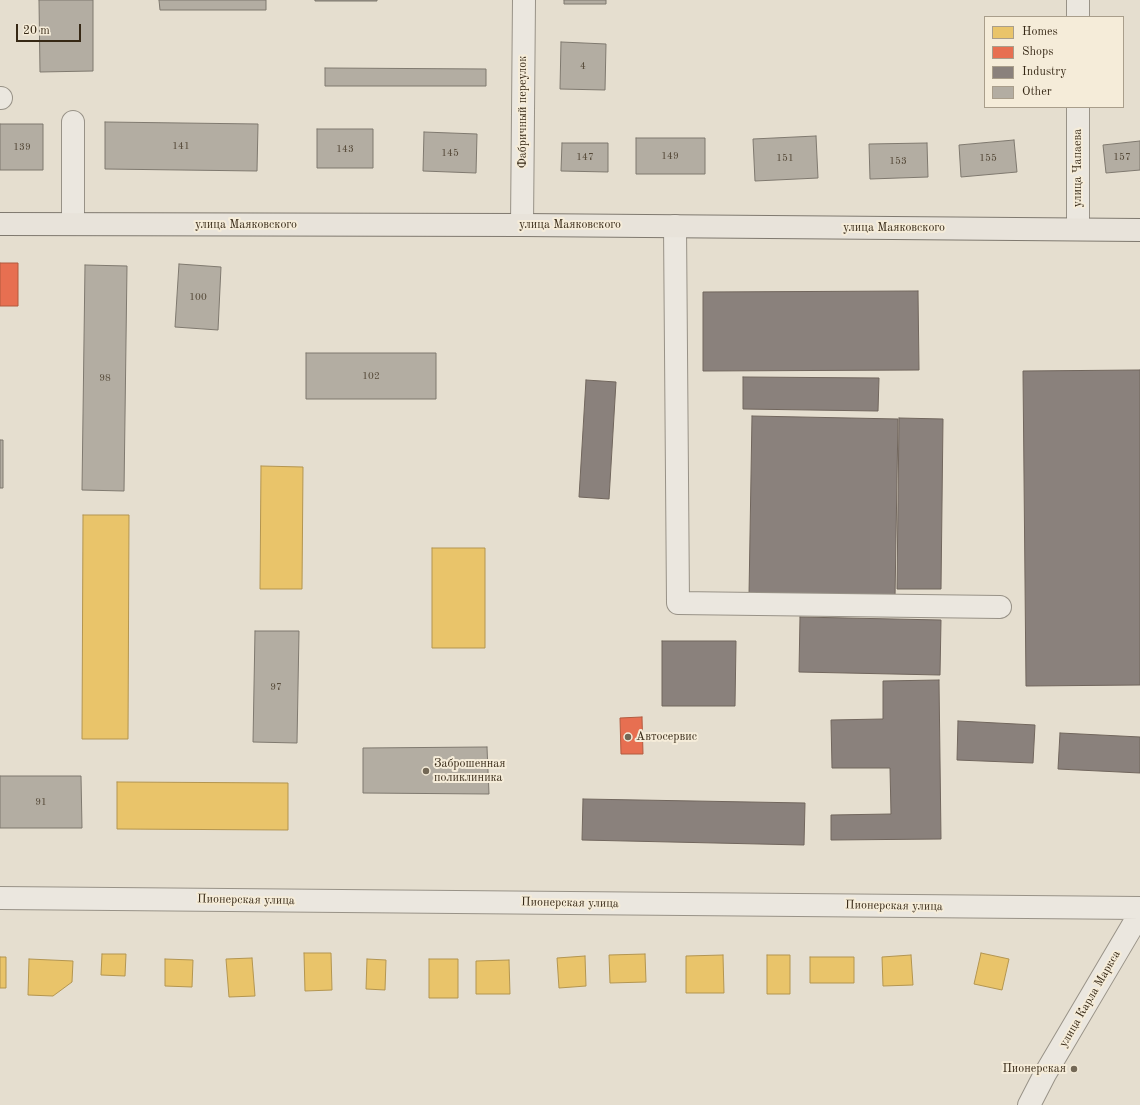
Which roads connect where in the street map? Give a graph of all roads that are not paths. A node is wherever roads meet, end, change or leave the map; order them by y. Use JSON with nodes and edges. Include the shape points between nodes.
{"nodes":[{"id":1,"x":524,"y":0,"type":"edge"},
{"id":2,"x":1078,"y":0,"type":"edge"},
{"id":3,"x":1078,"y":16,"type":"edge"},
{"id":4,"x":1078,"y":108,"type":"edge"},
{"id":5,"x":73,"y":122,"type":"dead end"},
{"id":6,"x":0,"y":224,"type":"edge"},
{"id":7,"x":73,"y":224,"type":"junction"},
{"id":8,"x":522,"y":225,"type":"junction"},
{"id":9,"x":674,"y":226,"type":"junction"},
{"id":10,"x":1078,"y":229,"type":"junction"},
{"id":11,"x":1140,"y":230,"type":"edge"},
{"id":12,"x":1000,"y":608,"type":"dead end"},
{"id":13,"x":0,"y":898,"type":"edge"},
{"id":14,"x":1140,"y":908,"type":"edge"},
{"id":15,"x":1140,"y":914,"type":"edge"},
{"id":16,"x":1029,"y":1105,"type":"edge"}],
"edges":[{"from":1,"to":8,"type":"street","name":"Фабричный переулок"},
{"from":2,"to":3,"type":"street"},
{"from":4,"to":10,"type":"street","name":"улица Чапаева"},
{"from":5,"to":7,"type":"street"},
{"from":6,"to":7,"type":"main road","name":"улица Маяковского"},
{"from":7,"to":8,"type":"main road","name":"улица Маяковского"},
{"from":8,"to":9,"type":"main road","name":"улица Маяковского"},
{"from":9,"to":10,"type":"main road","name":"улица Маяковского"},
{"from":9,"to":12,"type":"street","via":[[678,603]]},
{"from":10,"to":11,"type":"main road","name":"улица Маяковского"},
{"from":13,"to":14,"type":"street","name":"Пионерская улица"},
{"from":15,"to":16,"type":"street","name":"улица Карла Маркса"}]}
